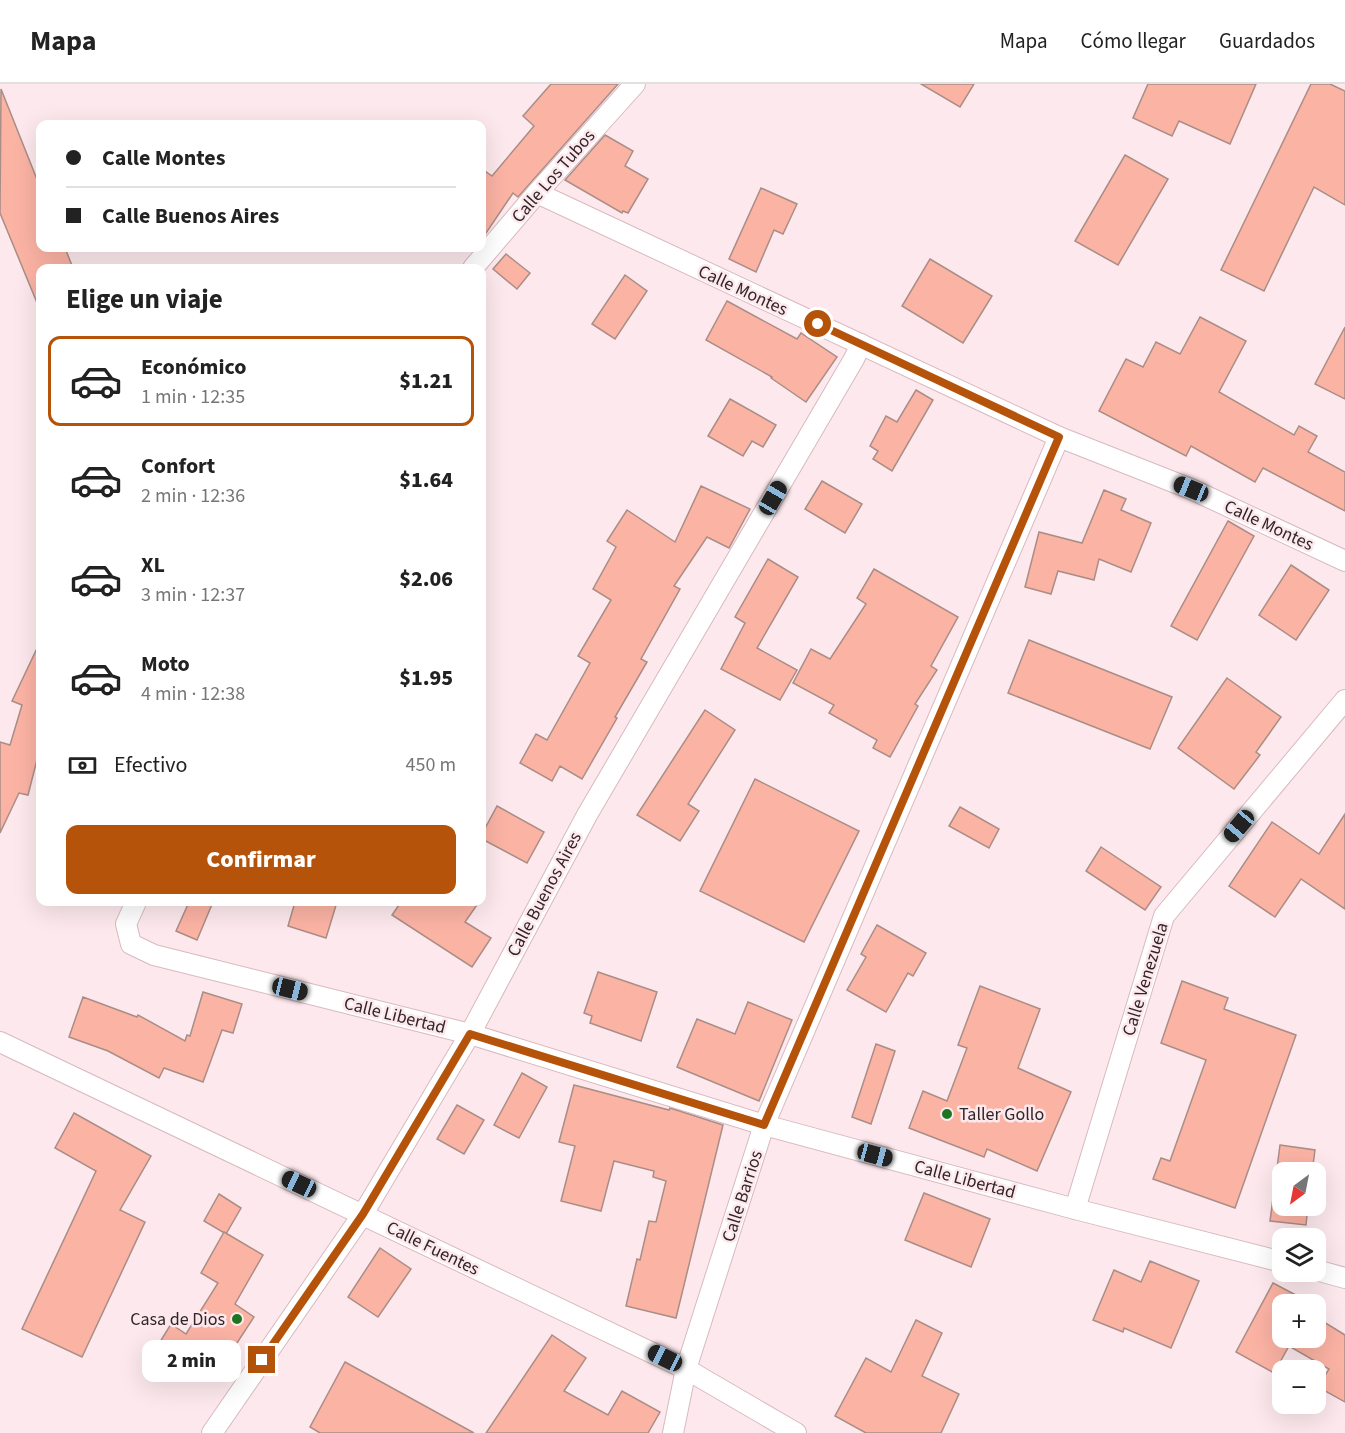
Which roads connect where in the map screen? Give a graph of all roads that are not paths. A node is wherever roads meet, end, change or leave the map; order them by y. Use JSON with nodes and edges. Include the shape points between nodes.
{"nodes":[{"id":1,"x":635,"y":84,"type":"edge"},
{"id":2,"x":537,"y":193,"type":"junction"},
{"id":3,"x":476,"y":264,"type":"edge"},
{"id":4,"x":861,"y":345,"type":"junction"},
{"id":5,"x":1059,"y":437,"type":"junction"},
{"id":6,"x":1345,"y":561,"type":"edge"},
{"id":7,"x":1345,"y":700,"type":"edge"},
{"id":8,"x":134,"y":906,"type":"edge"},
{"id":9,"x":470,"y":1034,"type":"junction"},
{"id":10,"x":0,"y":1042,"type":"edge"},
{"id":11,"x":764,"y":1125,"type":"junction"},
{"id":12,"x":1075,"y":1209,"type":"junction"},
{"id":13,"x":363,"y":1214,"type":"junction"},
{"id":14,"x":1272,"y":1259,"type":"edge"},
{"id":15,"x":1326,"y":1273,"type":"edge"},
{"id":16,"x":1345,"y":1278,"type":"edge"},
{"id":17,"x":686,"y":1369,"type":"junction"},
{"id":18,"x":212,"y":1433,"type":"edge"},
{"id":19,"x":673,"y":1433,"type":"edge"},
{"id":20,"x":796,"y":1433,"type":"edge"}],
"edges":[{"from":1,"to":2,"type":"street","name":"Calle Los Tubos"},
{"from":2,"to":3,"type":"street","name":"Calle Los Tubos"},
{"from":2,"to":4,"type":"street","name":"Calle Montes"},
{"from":4,"to":5,"type":"street","name":"Calle Montes"},
{"from":4,"to":9,"type":"street","name":"Calle Buenos Aires","via":[[587,815]]},
{"from":5,"to":6,"type":"street","name":"Calle Montes","via":[[1191,489]]},
{"from":5,"to":11,"type":"street","name":"Calle Barrios"},
{"from":7,"to":12,"type":"street","name":"Calle Venezuela","via":[[1164,916]]},
{"from":8,"to":9,"type":"street","name":"Calle Libertad","via":[[126,924],[131,944],[154,955]]},
{"from":9,"to":11,"type":"street","name":"Calle Libertad"},
{"from":9,"to":13,"type":"street","name":"Calle Buenos Aires"},
{"from":10,"to":13,"type":"street","name":"Calle Fuentes"},
{"from":11,"to":12,"type":"street","name":"Calle Libertad"},
{"from":11,"to":17,"type":"street","name":"Calle Barrios"},
{"from":12,"to":14,"type":"street","name":"Calle Libertad"},
{"from":13,"to":17,"type":"street","name":"Calle Fuentes"},
{"from":13,"to":18,"type":"street","name":"Calle Buenos Aires"},
{"from":15,"to":16,"type":"street"},
{"from":17,"to":19,"type":"street","name":"Calle Barrios"},
{"from":17,"to":20,"type":"street","name":"Calle Fuentes"}]}
